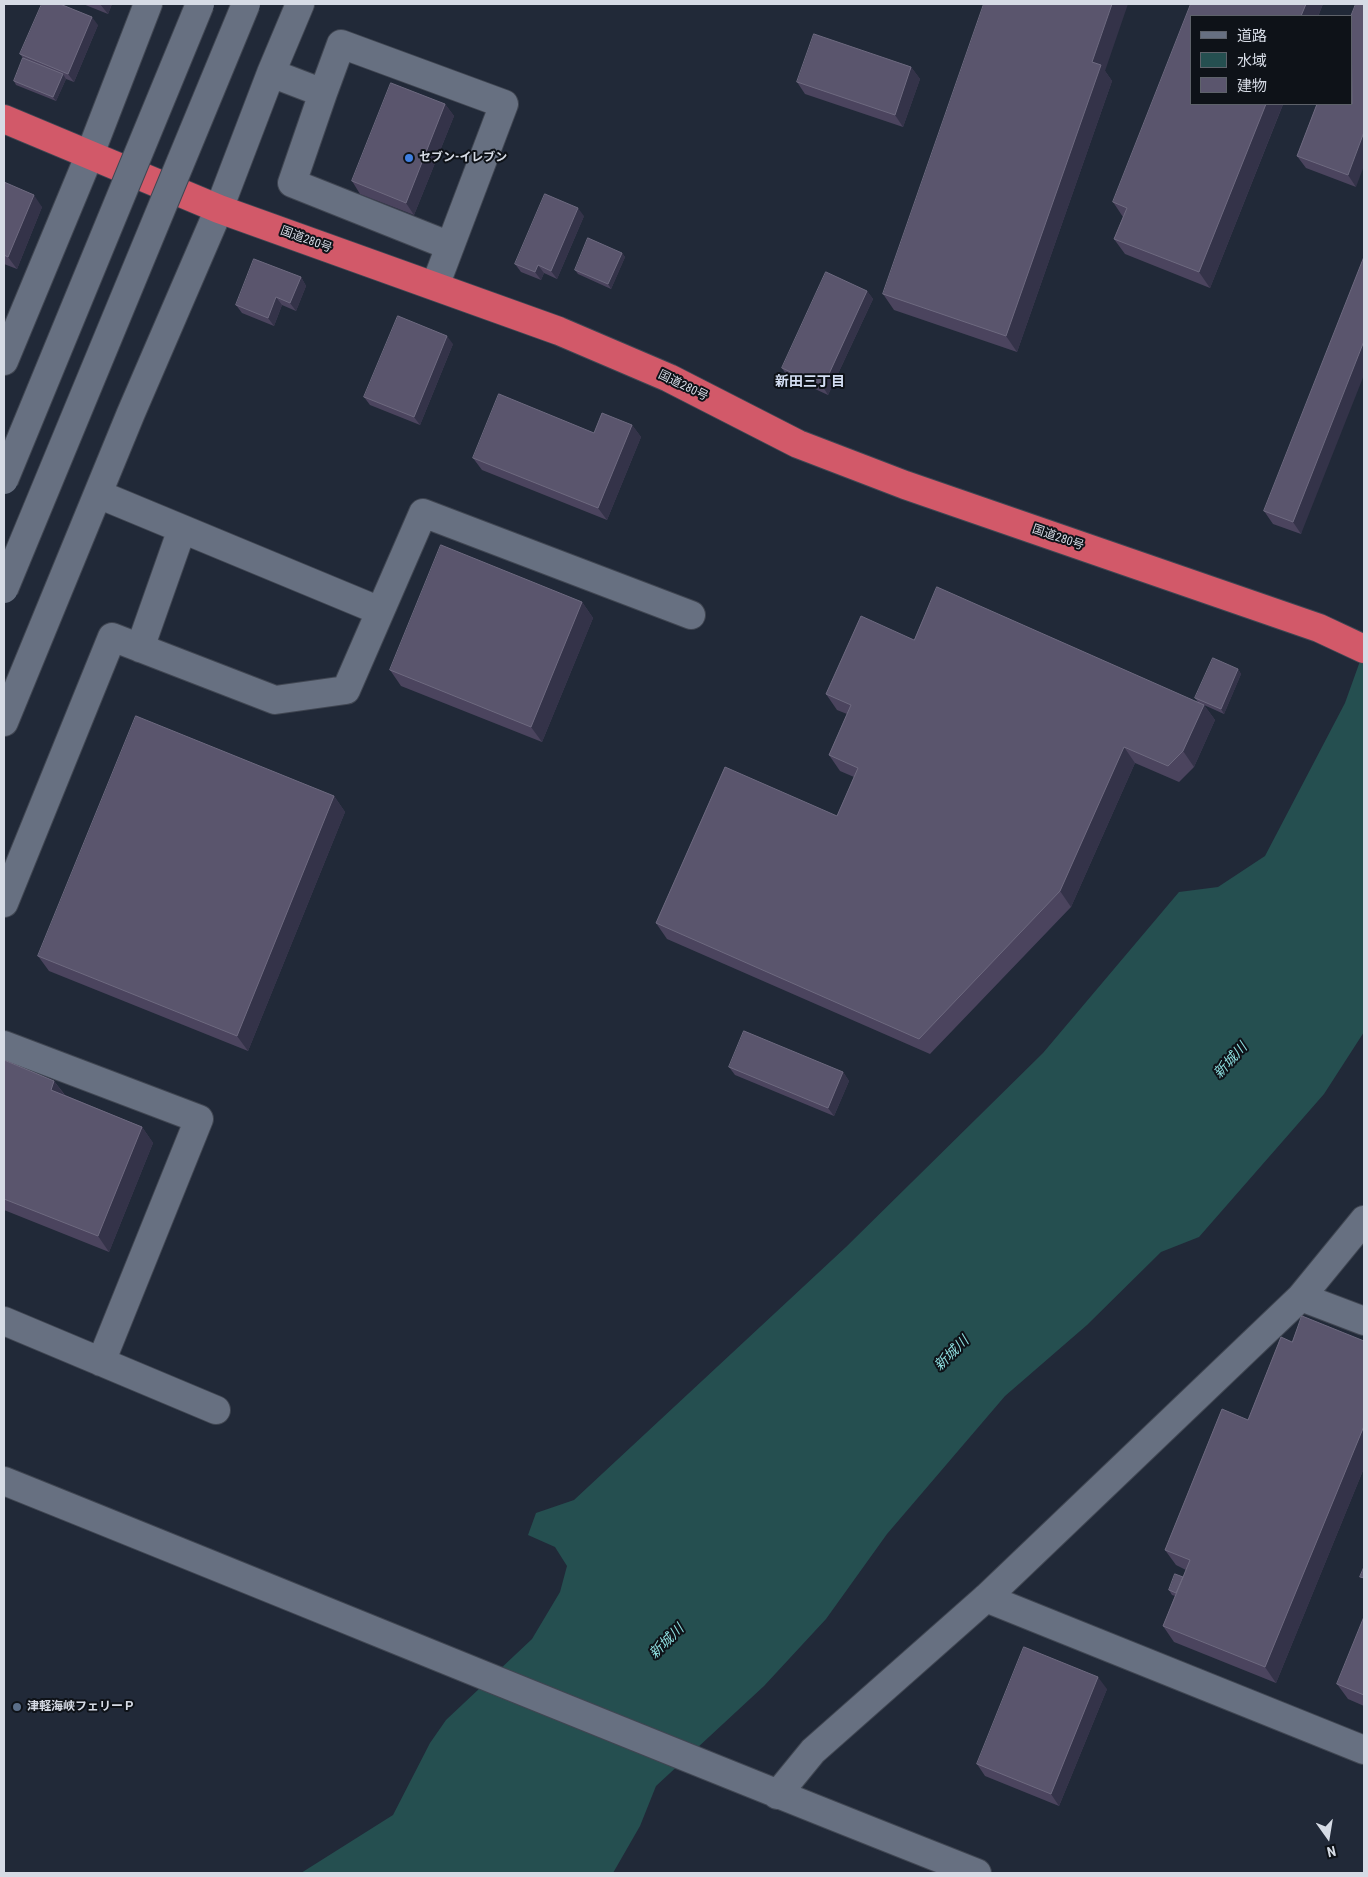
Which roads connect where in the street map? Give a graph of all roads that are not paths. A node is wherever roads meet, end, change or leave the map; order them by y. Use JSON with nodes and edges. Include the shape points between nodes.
{"nodes":[{"id":1,"x":148,"y":4,"type":"edge"},
{"id":2,"x":200,"y":4,"type":"edge"},
{"id":3,"x":246,"y":4,"type":"edge"},
{"id":4,"x":300,"y":4,"type":"edge"},
{"id":5,"x":271,"y":73,"type":"junction"},
{"id":6,"x":323,"y":93,"type":"junction"},
{"id":7,"x":4,"y":119,"type":"edge"},
{"id":8,"x":90,"y":154,"type":"junction"},
{"id":9,"x":219,"y":209,"type":"junction"},
{"id":10,"x":450,"y":246,"type":"junction"},
{"id":11,"x":435,"y":286,"type":"junction"},
{"id":12,"x":4,"y":361,"type":"edge"},
{"id":13,"x":4,"y":480,"type":"edge"},
{"id":14,"x":98,"y":494,"type":"junction"},
{"id":15,"x":182,"y":529,"type":"junction"},
{"id":16,"x":4,"y":589,"type":"edge"},
{"id":17,"x":380,"y":612,"type":"junction"},
{"id":18,"x":691,"y":615,"type":"dead end"},
{"id":19,"x":140,"y":648,"type":"junction"},
{"id":20,"x":1364,"y":648,"type":"edge"},
{"id":21,"x":4,"y":722,"type":"edge"},
{"id":22,"x":4,"y":903,"type":"edge"},
{"id":23,"x":4,"y":1045,"type":"edge"},
{"id":24,"x":1364,"y":1220,"type":"edge"},
{"id":25,"x":1301,"y":1297,"type":"junction"},
{"id":26,"x":4,"y":1321,"type":"edge"},
{"id":27,"x":1364,"y":1321,"type":"edge"},
{"id":28,"x":101,"y":1362,"type":"junction"},
{"id":29,"x":216,"y":1410,"type":"dead end"},
{"id":30,"x":4,"y":1482,"type":"edge"},
{"id":31,"x":986,"y":1598,"type":"junction"},
{"id":32,"x":1364,"y":1750,"type":"edge"},
{"id":33,"x":777,"y":1795,"type":"junction"},
{"id":34,"x":977,"y":1873,"type":"edge"}],
"edges":[{"from":1,"to":8,"type":"street"},
{"from":2,"to":13,"type":"street","bridge":true},
{"from":3,"to":16,"type":"street","bridge":true},
{"from":4,"to":5,"type":"street"},
{"from":5,"to":6,"type":"street"},
{"from":5,"to":9,"type":"street"},
{"from":6,"to":10,"type":"street","via":[[292,182]]},
{"from":6,"to":10,"type":"street","via":[[341,44],[504,104]]},
{"from":7,"to":8,"type":"highway","name":"国道280号"},
{"from":8,"to":9,"type":"highway","name":"国道280号"},
{"from":8,"to":12,"type":"street"},
{"from":9,"to":11,"type":"highway","name":"国道280号"},
{"from":9,"to":14,"type":"street"},
{"from":10,"to":11,"type":"street"},
{"from":11,"to":20,"type":"highway","name":"国道280号","via":[[559,331],[651,370],[798,444],[905,485],[1319,628]]},
{"from":14,"to":15,"type":"street"},
{"from":14,"to":21,"type":"street"},
{"from":15,"to":17,"type":"street"},
{"from":15,"to":19,"type":"street"},
{"from":17,"to":18,"type":"street","via":[[423,513]]},
{"from":17,"to":19,"type":"street","via":[[346,690],[275,700]]},
{"from":19,"to":22,"type":"street","via":[[112,637]]},
{"from":23,"to":28,"type":"street","via":[[199,1119]]},
{"from":24,"to":25,"type":"street"},
{"from":25,"to":27,"type":"street"},
{"from":25,"to":31,"type":"street"},
{"from":26,"to":28,"type":"street"},
{"from":28,"to":29,"type":"street"},
{"from":30,"to":33,"type":"street","via":[[327,1610]]},
{"from":31,"to":32,"type":"street"},
{"from":31,"to":33,"type":"street","via":[[813,1752]]},
{"from":33,"to":34,"type":"street"}]}
